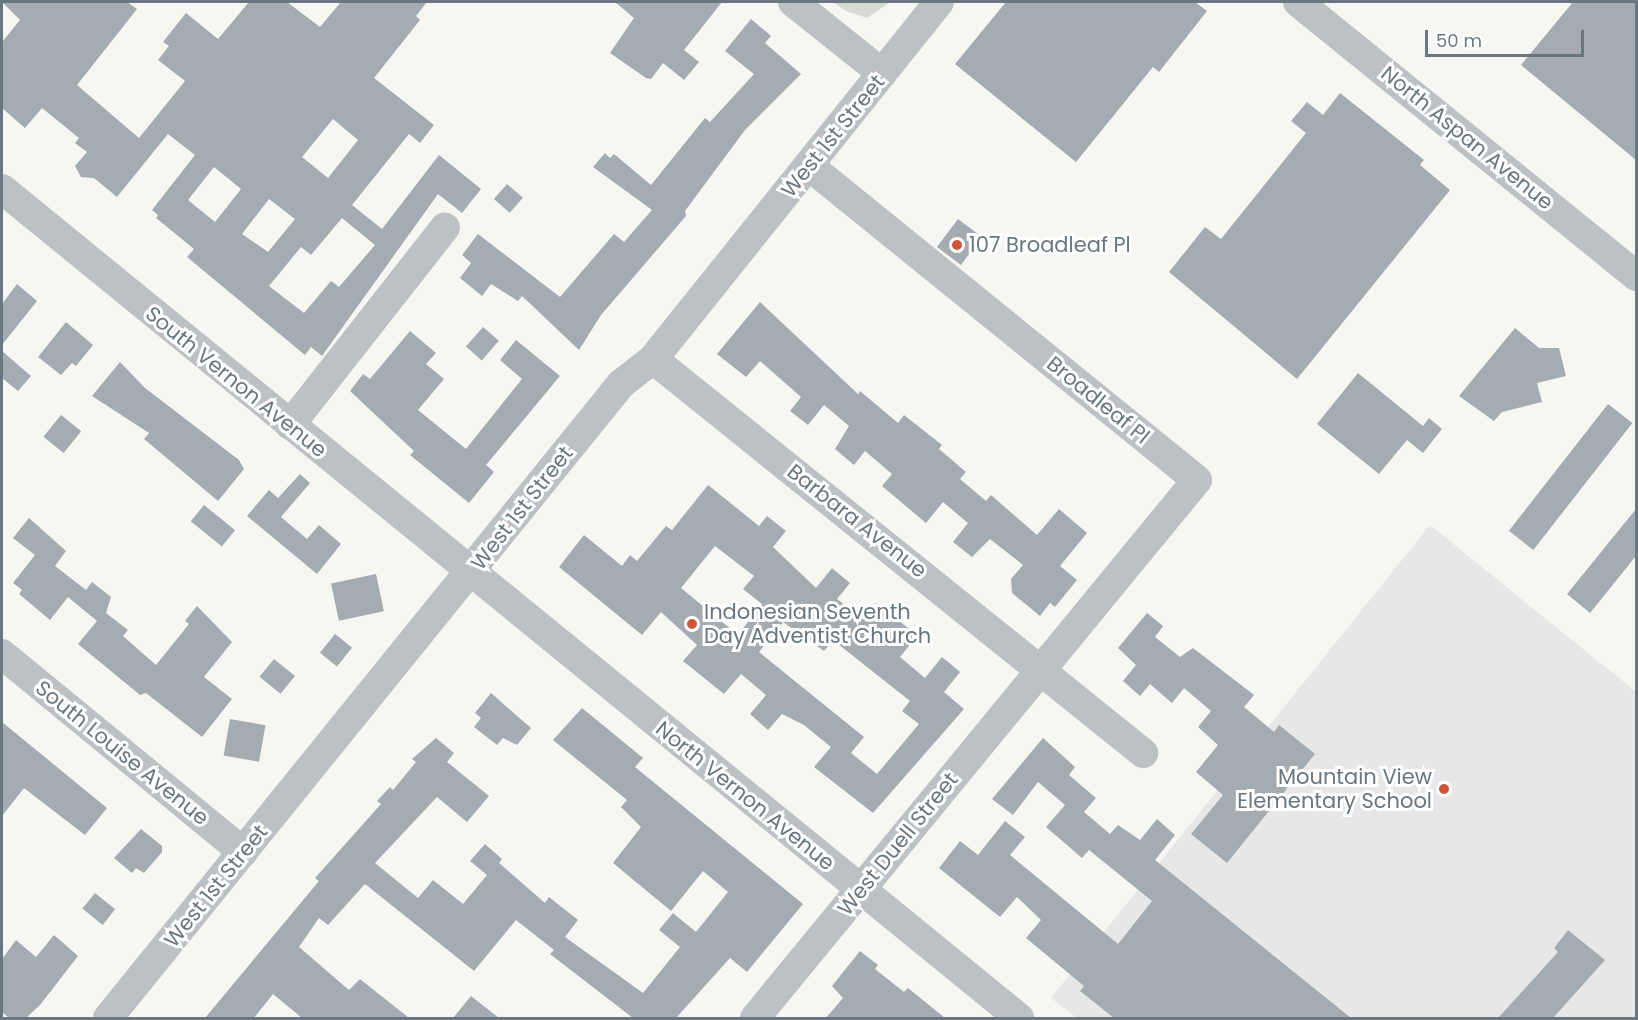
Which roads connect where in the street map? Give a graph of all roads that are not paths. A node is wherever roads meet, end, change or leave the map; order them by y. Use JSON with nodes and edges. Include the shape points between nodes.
{"nodes":[{"id":1,"x":793,"y":2,"type":"edge"},
{"id":2,"x":939,"y":2,"type":"edge"},
{"id":3,"x":1298,"y":2,"type":"edge"},
{"id":4,"x":882,"y":73,"type":"junction"},
{"id":5,"x":809,"y":166,"type":"junction"},
{"id":6,"x":2,"y":189,"type":"edge"},
{"id":7,"x":445,"y":227,"type":"dead end"},
{"id":8,"x":1636,"y":276,"type":"edge"},
{"id":9,"x":653,"y":359,"type":"junction"},
{"id":10,"x":290,"y":425,"type":"junction"},
{"id":11,"x":471,"y":574,"type":"junction"},
{"id":12,"x":2,"y":654,"type":"edge"},
{"id":13,"x":1042,"y":669,"type":"junction"},
{"id":14,"x":1143,"y":753,"type":"dead end"},
{"id":15,"x":243,"y":852,"type":"junction"},
{"id":16,"x":861,"y":889,"type":"junction"},
{"id":17,"x":108,"y":1018,"type":"edge"},
{"id":18,"x":754,"y":1018,"type":"edge"},
{"id":19,"x":1019,"y":1018,"type":"edge"}],
"edges":[{"from":1,"to":4,"type":"street"},
{"from":2,"to":4,"type":"street","name":"West 1st Street"},
{"from":3,"to":8,"type":"street","name":"North Aspan Avenue"},
{"from":4,"to":5,"type":"street","name":"West 1st Street"},
{"from":5,"to":9,"type":"street","name":"West 1st Street"},
{"from":5,"to":13,"type":"street","name":"Broadleaf Pl","via":[[1197,480]]},
{"from":6,"to":10,"type":"street","name":"South Vernon Avenue"},
{"from":7,"to":10,"type":"street"},
{"from":9,"to":11,"type":"street","name":"West 1st Street","via":[[621,384]]},
{"from":9,"to":13,"type":"street","name":"Barbara Avenue"},
{"from":10,"to":11,"type":"street","name":"South Vernon Avenue"},
{"from":11,"to":15,"type":"street","name":"West 1st Street"},
{"from":11,"to":16,"type":"street","name":"North Vernon Avenue"},
{"from":12,"to":15,"type":"street","name":"South Louise Avenue"},
{"from":13,"to":14,"type":"street","name":"Barbara Avenue"},
{"from":13,"to":16,"type":"street","name":"West Duell Street"},
{"from":15,"to":17,"type":"street","name":"West 1st Street"},
{"from":16,"to":18,"type":"street","name":"West Duell Street"},
{"from":16,"to":19,"type":"street","name":"North Vernon Avenue"}]}
